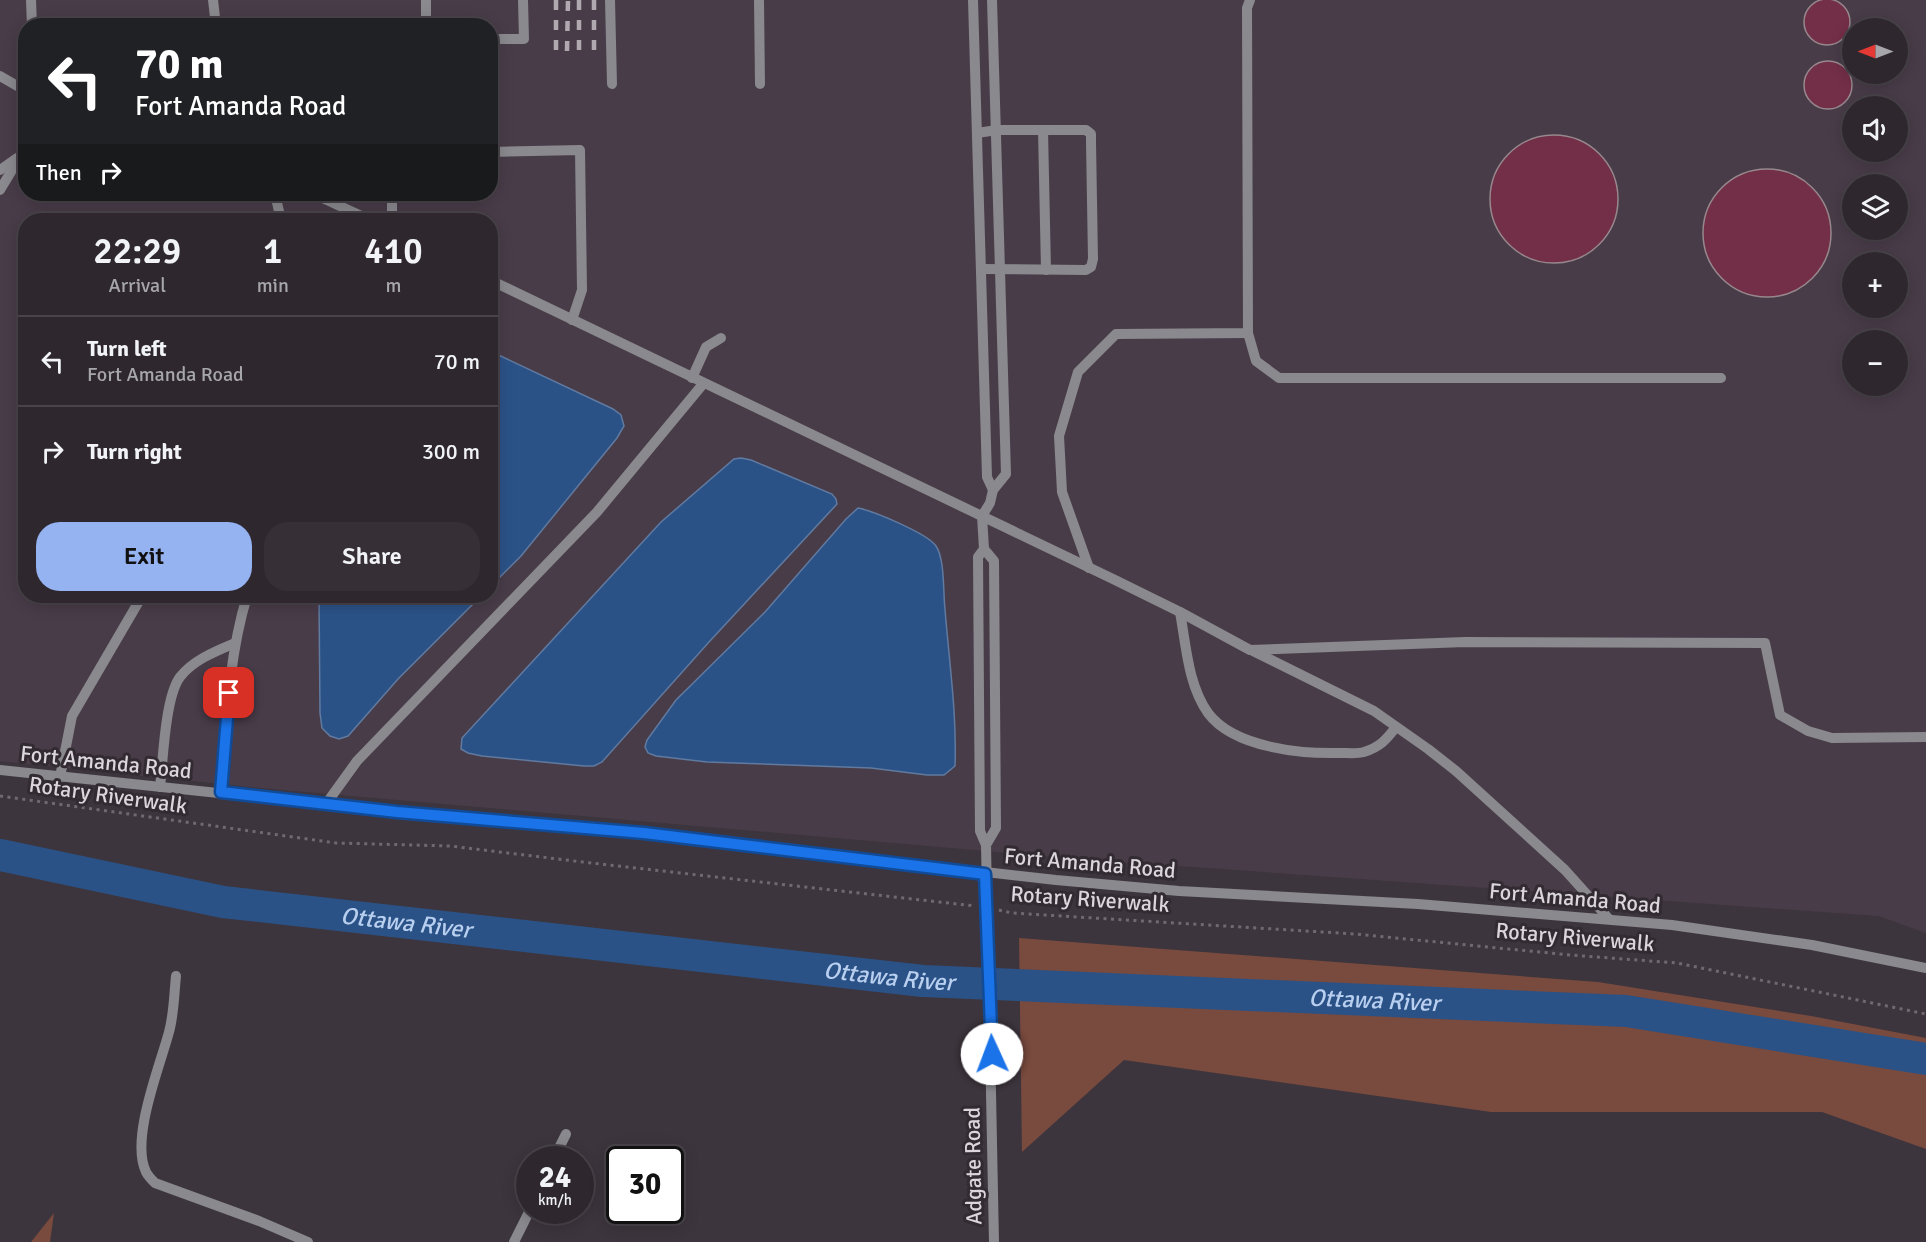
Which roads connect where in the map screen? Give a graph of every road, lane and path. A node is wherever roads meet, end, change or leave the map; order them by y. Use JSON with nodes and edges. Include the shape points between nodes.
{"nodes":[{"id":1,"x":31,"y":0,"type":"edge"},
{"id":2,"x":213,"y":0,"type":"edge"},
{"id":3,"x":426,"y":0,"type":"edge"},
{"id":4,"x":524,"y":0,"type":"edge"},
{"id":5,"x":610,"y":0,"type":"edge"},
{"id":6,"x":759,"y":0,"type":"edge"},
{"id":7,"x":973,"y":0,"type":"edge"},
{"id":8,"x":992,"y":0,"type":"edge"},
{"id":9,"x":1250,"y":0,"type":"edge"},
{"id":10,"x":32,"y":18,"type":"edge"},
{"id":11,"x":215,"y":18,"type":"edge"},
{"id":12,"x":426,"y":18,"type":"edge"},
{"id":13,"x":498,"y":39,"type":"edge"},
{"id":14,"x":0,"y":76,"type":"edge"},
{"id":15,"x":612,"y":84,"type":"dead end"},
{"id":16,"x":760,"y":84,"type":"dead end"},
{"id":17,"x":18,"y":86,"type":"edge"},
{"id":18,"x":997,"y":130,"type":"junction"},
{"id":19,"x":1043,"y":130,"type":"junction"},
{"id":20,"x":977,"y":133,"type":"junction"},
{"id":21,"x":498,"y":152,"type":"edge"},
{"id":22,"x":18,"y":156,"type":"edge"},
{"id":23,"x":18,"y":160,"type":"edge"},
{"id":24,"x":0,"y":170,"type":"edge"},
{"id":25,"x":0,"y":190,"type":"edge"},
{"id":26,"x":329,"y":201,"type":"edge"},
{"id":27,"x":355,"y":213,"type":"edge"},
{"id":28,"x":981,"y":269,"type":"junction"},
{"id":29,"x":1002,"y":269,"type":"junction"},
{"id":30,"x":1046,"y":270,"type":"junction"},
{"id":31,"x":498,"y":284,"type":"edge"},
{"id":32,"x":572,"y":320,"type":"junction"},
{"id":33,"x":1248,"y":333,"type":"junction"},
{"id":34,"x":721,"y":338,"type":"dead end"},
{"id":35,"x":692,"y":378,"type":"junction"},
{"id":36,"x":1721,"y":378,"type":"dead end"},
{"id":37,"x":703,"y":384,"type":"junction"},
{"id":38,"x":993,"y":490,"type":"junction"},
{"id":39,"x":982,"y":516,"type":"junction"},
{"id":40,"x":984,"y":549,"type":"junction"},
{"id":41,"x":1089,"y":568,"type":"junction"},
{"id":42,"x":138,"y":603,"type":"edge"},
{"id":43,"x":245,"y":603,"type":"edge"},
{"id":44,"x":1180,"y":612,"type":"junction"},
{"id":45,"x":235,"y":643,"type":"junction"},
{"id":46,"x":1250,"y":650,"type":"junction"},
{"id":47,"x":1396,"y":727,"type":"junction"},
{"id":48,"x":1926,"y":737,"type":"edge"},
{"id":49,"x":0,"y":770,"type":"edge"},
{"id":50,"x":60,"y":777,"type":"junction"},
{"id":51,"x":160,"y":786,"type":"junction"},
{"id":52,"x":221,"y":792,"type":"junction"},
{"id":53,"x":0,"y":796,"type":"edge"},
{"id":54,"x":326,"y":804,"type":"junction"},
{"id":55,"x":986,"y":845,"type":"junction"},
{"id":56,"x":985,"y":874,"type":"junction"},
{"id":57,"x":986,"y":906,"type":"junction"},
{"id":58,"x":1609,"y":919,"type":"junction"},
{"id":59,"x":1926,"y":968,"type":"edge"},
{"id":60,"x":176,"y":976,"type":"dead end"},
{"id":61,"x":1926,"y":1014,"type":"edge"},
{"id":62,"x":566,"y":1134,"type":"dead end"},
{"id":63,"x":560,"y":1146,"type":"edge"},
{"id":64,"x":523,"y":1224,"type":"edge"},
{"id":65,"x":308,"y":1242,"type":"edge"},
{"id":66,"x":513,"y":1242,"type":"edge"},
{"id":67,"x":994,"y":1242,"type":"edge"}],
"edges":[{"from":1,"to":10,"type":"street"},
{"from":2,"to":11,"type":"street"},
{"from":3,"to":12,"type":"street"},
{"from":4,"to":13,"type":"street","via":[[524,39]]},
{"from":5,"to":15,"type":"street"},
{"from":6,"to":16,"type":"street"},
{"from":7,"to":20,"type":"street"},
{"from":8,"to":18,"type":"street"},
{"from":9,"to":33,"type":"street"},
{"from":14,"to":17,"type":"street"},
{"from":18,"to":19,"type":"street"},
{"from":18,"to":20,"type":"street"},
{"from":18,"to":29,"type":"street"},
{"from":19,"to":30,"type":"street"},
{"from":19,"to":30,"type":"street","via":[[1086,130],[1091,134],[1092,153],[1091,267]]},
{"from":20,"to":28,"type":"street"},
{"from":21,"to":32,"type":"street","via":[[580,150],[582,290]]},
{"from":22,"to":24,"type":"street"},
{"from":23,"to":25,"type":"street"},
{"from":26,"to":27,"type":"street"},
{"from":28,"to":29,"type":"street"},
{"from":28,"to":38,"type":"street","via":[[987,477]]},
{"from":29,"to":30,"type":"street"},
{"from":29,"to":38,"type":"street","via":[[1006,474]]},
{"from":31,"to":32,"type":"street"},
{"from":32,"to":35,"type":"street"},
{"from":33,"to":36,"type":"street","via":[[1256,361],[1279,378]]},
{"from":33,"to":41,"type":"street","via":[[1116,334],[1078,372],[1059,436],[1062,492]]},
{"from":34,"to":35,"type":"street","via":[[706,347]]},
{"from":35,"to":37,"type":"street"},
{"from":37,"to":39,"type":"street"},
{"from":37,"to":54,"type":"street","via":[[597,512],[357,761]]},
{"from":38,"to":39,"type":"street"},
{"from":39,"to":40,"type":"street"},
{"from":39,"to":41,"type":"street"},
{"from":40,"to":55,"type":"street","via":[[978,557],[980,831]]},
{"from":40,"to":55,"type":"street","via":[[994,561],[996,828]]},
{"from":41,"to":44,"type":"street"},
{"from":42,"to":50,"type":"street","via":[[72,716]]},
{"from":43,"to":45,"type":"street"},
{"from":44,"to":46,"type":"street"},
{"from":44,"to":47,"type":"street","via":[[1189,664],[1200,698],[1209,714],[1232,734],[1260,744],[1313,753],[1363,752],[1385,742]]},
{"from":45,"to":51,"type":"street","via":[[193,664],[179,678],[168,708]]},
{"from":45,"to":52,"type":"street"},
{"from":46,"to":47,"type":"street","via":[[1374,711]]},
{"from":46,"to":48,"type":"street","via":[[1465,642],[1765,644],[1780,715],[1808,731],[1832,738]]},
{"from":47,"to":58,"type":"street","via":[[1456,771],[1565,870]]},
{"from":49,"to":50,"type":"street","name":"Fort Amanda Road"},
{"from":50,"to":51,"type":"street","name":"Fort Amanda Road"},
{"from":51,"to":52,"type":"street","name":"Fort Amanda Road"},
{"from":52,"to":54,"type":"street","name":"Fort Amanda Road"},
{"from":53,"to":57,"type":"path","name":"Rotary Riverwalk","via":[[336,843],[450,846]]},
{"from":54,"to":56,"type":"street","name":"Fort Amanda Road","via":[[644,833]]},
{"from":55,"to":56,"type":"street","name":"Adgate Road"},
{"from":56,"to":57,"type":"street","name":"Adgate Road"},
{"from":56,"to":58,"type":"street","name":"Fort Amanda Road","via":[[1179,891]]},
{"from":57,"to":61,"type":"path","name":"Rotary Riverwalk","via":[[1012,913],[1354,934],[1677,963]]},
{"from":57,"to":67,"type":"street","name":"Adgate Road"},
{"from":58,"to":59,"type":"street","name":"Fort Amanda Road","via":[[1782,940]]},
{"from":60,"to":65,"type":"street","via":[[169,1033],[145,1123],[142,1153],[146,1173],[155,1183]]},
{"from":62,"to":63,"type":"street"},
{"from":64,"to":66,"type":"street"}]}
